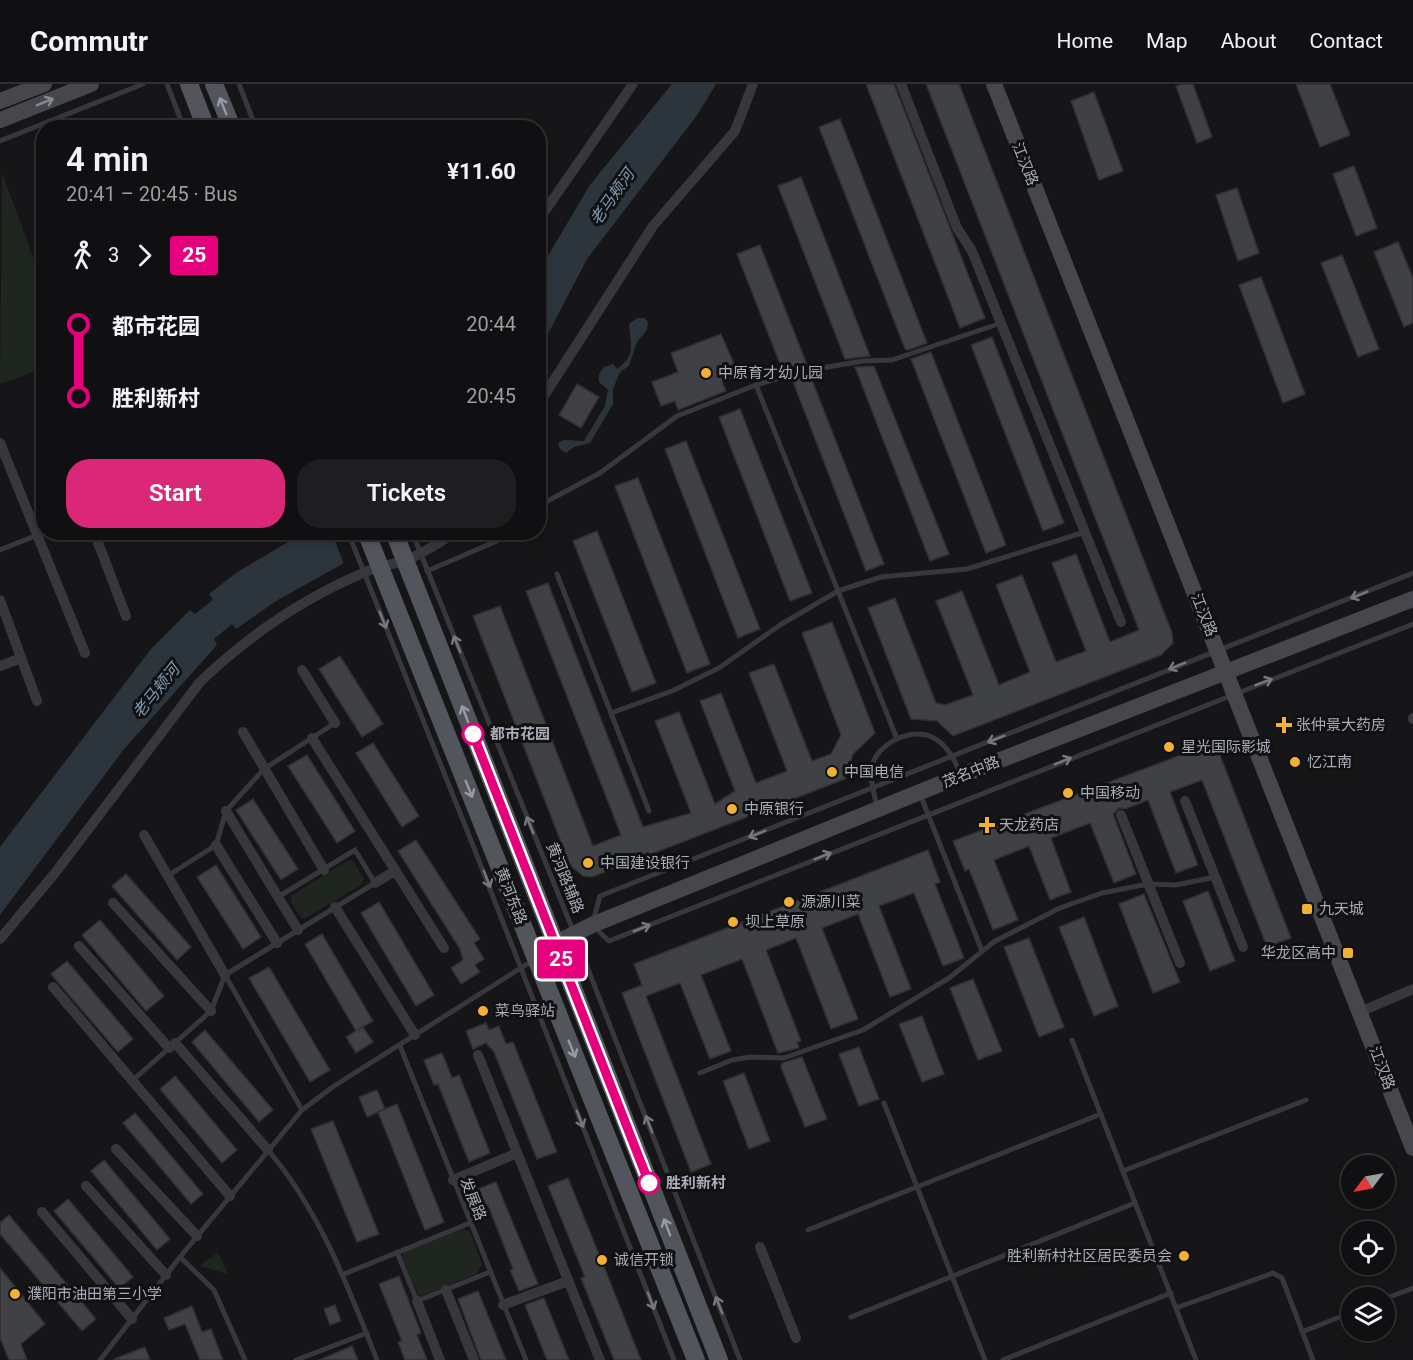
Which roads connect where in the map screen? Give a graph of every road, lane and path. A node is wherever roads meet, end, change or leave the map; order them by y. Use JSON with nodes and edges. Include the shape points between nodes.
{"nodes":[{"id":1,"x":44,"y":84,"type":"edge"},
{"id":2,"x":91,"y":84,"type":"edge"},
{"id":3,"x":143,"y":84,"type":"edge"},
{"id":4,"x":167,"y":84,"type":"edge"},
{"id":5,"x":189,"y":84,"type":"edge"},
{"id":6,"x":214,"y":84,"type":"edge"},
{"id":7,"x":239,"y":84,"type":"edge"},
{"id":8,"x":633,"y":84,"type":"edge"},
{"id":9,"x":753,"y":84,"type":"edge"},
{"id":10,"x":901,"y":84,"type":"edge"},
{"id":11,"x":994,"y":84,"type":"edge"},
{"id":12,"x":0,"y":101,"type":"edge"},
{"id":13,"x":0,"y":120,"type":"edge"},
{"id":14,"x":53,"y":120,"type":"edge"},
{"id":15,"x":181,"y":120,"type":"edge"},
{"id":16,"x":203,"y":120,"type":"edge"},
{"id":17,"x":229,"y":120,"type":"edge"},
{"id":18,"x":253,"y":120,"type":"edge"},
{"id":19,"x":36,"y":127,"type":"edge"},
{"id":20,"x":0,"y":141,"type":"edge"},
{"id":21,"x":546,"y":210,"type":"edge"},
{"id":22,"x":1001,"y":323,"type":"junction"},
{"id":23,"x":756,"y":385,"type":"junction"},
{"id":24,"x":546,"y":391,"type":"edge"},
{"id":25,"x":0,"y":443,"type":"edge"},
{"id":26,"x":546,"y":502,"type":"edge"},
{"id":27,"x":36,"y":523,"type":"edge"},
{"id":28,"x":1085,"y":532,"type":"junction"},
{"id":29,"x":36,"y":536,"type":"edge"},
{"id":30,"x":43,"y":540,"type":"edge"},
{"id":31,"x":97,"y":540,"type":"edge"},
{"id":32,"x":353,"y":540,"type":"edge"},
{"id":33,"x":367,"y":540,"type":"edge"},
{"id":34,"x":430,"y":540,"type":"edge"},
{"id":35,"x":499,"y":540,"type":"edge"},
{"id":36,"x":407,"y":547,"type":"edge"},
{"id":37,"x":0,"y":550,"type":"edge"},
{"id":38,"x":371,"y":566,"type":"junction"},
{"id":39,"x":427,"y":571,"type":"junction"},
{"id":40,"x":1413,"y":573,"type":"edge"},
{"id":41,"x":557,"y":574,"type":"dead end"},
{"id":42,"x":838,"y":591,"type":"junction"},
{"id":43,"x":1413,"y":599,"type":"edge"},
{"id":44,"x":0,"y":600,"type":"edge"},
{"id":45,"x":126,"y":616,"type":"dead end"},
{"id":46,"x":1121,"y":622,"type":"dead end"},
{"id":47,"x":1413,"y":624,"type":"edge"},
{"id":48,"x":1218,"y":650,"type":"junction"},
{"id":49,"x":85,"y":653,"type":"dead end"},
{"id":50,"x":21,"y":658,"type":"junction"},
{"id":51,"x":0,"y":666,"type":"edge"},
{"id":52,"x":302,"y":670,"type":"dead end"},
{"id":53,"x":1227,"y":673,"type":"junction"},
{"id":54,"x":1236,"y":693,"type":"junction"},
{"id":55,"x":37,"y":701,"type":"dead end"},
{"id":56,"x":611,"y":713,"type":"junction"},
{"id":57,"x":334,"y":723,"type":"joint"},
{"id":58,"x":243,"y":732,"type":"dead end"},
{"id":59,"x":312,"y":738,"type":"junction"},
{"id":60,"x":897,"y":739,"type":"junction"},
{"id":61,"x":952,"y":756,"type":"junction"},
{"id":62,"x":264,"y":769,"type":"junction"},
{"id":63,"x":962,"y":775,"type":"junction"},
{"id":64,"x":873,"y":788,"type":"junction"},
{"id":65,"x":920,"y":793,"type":"junction"},
{"id":66,"x":1185,"y":801,"type":"dead end"},
{"id":67,"x":878,"y":809,"type":"junction"},
{"id":68,"x":226,"y":811,"type":"junction"},
{"id":69,"x":649,"y":811,"type":"dead end"},
{"id":70,"x":928,"y":814,"type":"junction"},
{"id":71,"x":1121,"y":815,"type":"dead end"},
{"id":72,"x":144,"y":836,"type":"dead end"},
{"id":73,"x":216,"y":845,"type":"junction"},
{"id":74,"x":324,"y":870,"type":"junction"},
{"id":75,"x":395,"y":871,"type":"junction"},
{"id":76,"x":169,"y":875,"type":"junction"},
{"id":77,"x":1215,"y":877,"type":"junction"},
{"id":78,"x":375,"y":883,"type":"junction"},
{"id":79,"x":1148,"y":884,"type":"junction"},
{"id":80,"x":278,"y":897,"type":"junction"},
{"id":81,"x":113,"y":903,"type":"dead end"},
{"id":82,"x":335,"y":907,"type":"junction"},
{"id":83,"x":592,"y":925,"type":"junction"},
{"id":84,"x":298,"y":930,"type":"junction"},
{"id":85,"x":574,"y":933,"type":"junction"},
{"id":86,"x":0,"y":939,"type":"edge"},
{"id":87,"x":277,"y":943,"type":"junction"},
{"id":88,"x":555,"y":943,"type":"junction"},
{"id":89,"x":79,"y":946,"type":"dead end"},
{"id":90,"x":1243,"y":947,"type":"dead end"},
{"id":91,"x":444,"y":948,"type":"dead end"},
{"id":92,"x":982,"y":951,"type":"junction"},
{"id":93,"x":1180,"y":963,"type":"dead end"},
{"id":94,"x":529,"y":964,"type":"junction"},
{"id":95,"x":225,"y":975,"type":"junction"},
{"id":96,"x":53,"y":987,"type":"dead end"},
{"id":97,"x":1413,"y":989,"type":"edge"},
{"id":98,"x":211,"y":1011,"type":"junction"},
{"id":99,"x":1360,"y":1012,"type":"junction"},
{"id":100,"x":415,"y":1035,"type":"junction"},
{"id":101,"x":1072,"y":1040,"type":"dead end"},
{"id":102,"x":172,"y":1046,"type":"junction"},
{"id":103,"x":400,"y":1046,"type":"junction"},
{"id":104,"x":478,"y":1055,"type":"dead end"},
{"id":105,"x":700,"y":1073,"type":"dead end"},
{"id":106,"x":133,"y":1080,"type":"junction"},
{"id":107,"x":1306,"y":1100,"type":"dead end"},
{"id":108,"x":884,"y":1103,"type":"dead end"},
{"id":109,"x":302,"y":1110,"type":"junction"},
{"id":110,"x":1101,"y":1114,"type":"junction"},
{"id":111,"x":1413,"y":1148,"type":"edge"},
{"id":112,"x":116,"y":1149,"type":"dead end"},
{"id":113,"x":268,"y":1150,"type":"junction"},
{"id":114,"x":517,"y":1154,"type":"junction"},
{"id":115,"x":1123,"y":1171,"type":"junction"},
{"id":116,"x":453,"y":1180,"type":"junction"},
{"id":117,"x":86,"y":1186,"type":"dead end"},
{"id":118,"x":917,"y":1187,"type":"junction"},
{"id":119,"x":230,"y":1196,"type":"junction"},
{"id":120,"x":1135,"y":1203,"type":"junction"},
{"id":121,"x":42,"y":1212,"type":"dead end"},
{"id":122,"x":470,"y":1223,"type":"junction"},
{"id":123,"x":808,"y":1230,"type":"dead end"},
{"id":124,"x":197,"y":1236,"type":"junction"},
{"id":125,"x":760,"y":1247,"type":"dead end"},
{"id":126,"x":397,"y":1252,"type":"junction"},
{"id":127,"x":180,"y":1257,"type":"junction"},
{"id":128,"x":490,"y":1272,"type":"junction"},
{"id":129,"x":344,"y":1274,"type":"junction"},
{"id":130,"x":166,"y":1275,"type":"junction"},
{"id":131,"x":952,"y":1277,"type":"junction"},
{"id":132,"x":568,"y":1281,"type":"junction"},
{"id":133,"x":1413,"y":1288,"type":"edge"},
{"id":134,"x":446,"y":1290,"type":"junction"},
{"id":135,"x":1171,"y":1293,"type":"junction"},
{"id":136,"x":1395,"y":1295,"type":"edge"},
{"id":137,"x":417,"y":1301,"type":"junction"},
{"id":138,"x":503,"y":1305,"type":"junction"},
{"id":139,"x":1176,"y":1308,"type":"junction"},
{"id":140,"x":1341,"y":1316,"type":"edge"},
{"id":141,"x":851,"y":1317,"type":"dead end"},
{"id":142,"x":132,"y":1318,"type":"junction"},
{"id":143,"x":1302,"y":1332,"type":"junction"},
{"id":144,"x":367,"y":1333,"type":"junction"},
{"id":145,"x":796,"y":1338,"type":"dead end"},
{"id":146,"x":100,"y":1360,"type":"edge"},
{"id":147,"x":245,"y":1360,"type":"edge"},
{"id":148,"x":296,"y":1360,"type":"edge"},
{"id":149,"x":377,"y":1360,"type":"edge"},
{"id":150,"x":440,"y":1360,"type":"edge"},
{"id":151,"x":474,"y":1360,"type":"edge"},
{"id":152,"x":526,"y":1360,"type":"edge"},
{"id":153,"x":600,"y":1360,"type":"edge"},
{"id":154,"x":674,"y":1360,"type":"edge"},
{"id":155,"x":696,"y":1360,"type":"edge"},
{"id":156,"x":719,"y":1360,"type":"edge"},
{"id":157,"x":740,"y":1360,"type":"edge"},
{"id":158,"x":985,"y":1360,"type":"edge"},
{"id":159,"x":1003,"y":1360,"type":"edge"},
{"id":160,"x":1196,"y":1360,"type":"edge"},
{"id":161,"x":1313,"y":1360,"type":"edge"}],
"edges":[{"from":1,"to":12,"type":"street"},
{"from":13,"to":2,"type":"street","one_way":true},
{"from":3,"to":14,"type":"lane"},
{"from":4,"to":15,"type":"lane"},
{"from":5,"to":16,"type":"main road"},
{"from":17,"to":6,"type":"main road","one_way":true},
{"from":7,"to":18,"type":"lane"},
{"from":8,"to":21,"type":"street"},
{"from":9,"to":24,"type":"street","via":[[735,131],[653,226]]},
{"from":10,"to":22,"type":"street","via":[[957,228],[972,251]]},
{"from":11,"to":48,"type":"street","name":"江汉路"},
{"from":19,"to":20,"type":"lane"},
{"from":22,"to":23,"type":"lane","via":[[892,360],[813,369]]},
{"from":22,"to":28,"type":"street"},
{"from":23,"to":26,"type":"lane","via":[[677,416],[600,473]]},
{"from":23,"to":42,"type":"lane"},
{"from":25,"to":27,"type":"street"},
{"from":28,"to":42,"type":"lane","via":[[967,569],[880,577]]},
{"from":28,"to":46,"type":"street"},
{"from":29,"to":37,"type":"lane"},
{"from":30,"to":49,"type":"street"},
{"from":31,"to":45,"type":"street"},
{"from":32,"to":38,"type":"lane"},
{"from":33,"to":38,"type":"main road","name":"黄河东路"},
{"from":34,"to":36,"type":"street"},
{"from":35,"to":39,"type":"lane"},
{"from":36,"to":38,"type":"street"},
{"from":36,"to":39,"type":"lane","name":"黄河路辅路"},
{"from":88,"to":36,"type":"main road","name":"黄河东路","one_way":true},
{"from":38,"to":86,"type":"street","via":[[254,634],[200,682],[56,873]]},
{"from":38,"to":94,"type":"main road","name":"黄河东路","one_way":true},
{"from":85,"to":39,"type":"lane","name":"黄河路辅路","one_way":true},
{"from":40,"to":48,"type":"lane","one_way":true},
{"from":41,"to":56,"type":"lane"},
{"from":42,"to":56,"type":"lane","via":[[719,668],[672,692]]},
{"from":42,"to":60,"type":"lane"},
{"from":43,"to":53,"type":"street","name":"茂名中路"},
{"from":44,"to":50,"type":"street"},
{"from":54,"to":47,"type":"lane","one_way":true},
{"from":48,"to":53,"type":"street","name":"江汉路"},
{"from":48,"to":61,"type":"lane","one_way":true},
{"from":50,"to":51,"type":"street"},
{"from":50,"to":55,"type":"street"},
{"from":52,"to":57,"type":"street"},
{"from":53,"to":54,"type":"street","name":"江汉路"},
{"from":53,"to":63,"type":"street","name":"茂名中路"},
{"from":70,"to":54,"type":"lane","one_way":true},
{"from":54,"to":99,"type":"street","name":"江汉路"},
{"from":56,"to":69,"type":"lane"},
{"from":57,"to":59,"type":"lane"},
{"from":58,"to":62,"type":"street"},
{"from":59,"to":62,"type":"lane"},
{"from":59,"to":75,"type":"street"},
{"from":60,"to":61,"type":"lane","via":[[924,734],[935,738]]},
{"from":60,"to":64,"type":"lane","via":[[878,753],[873,765]]},
{"from":61,"to":63,"type":"lane"},
{"from":61,"to":64,"type":"lane"},
{"from":62,"to":68,"type":"lane"},
{"from":62,"to":74,"type":"street"},
{"from":63,"to":65,"type":"street","name":"茂名中路"},
{"from":64,"to":67,"type":"lane"},
{"from":64,"to":83,"type":"lane","one_way":true,"via":[[600,896]]},
{"from":65,"to":67,"type":"street","name":"茂名中路"},
{"from":65,"to":70,"type":"lane"},
{"from":66,"to":77,"type":"street"},
{"from":67,"to":83,"type":"street","name":"茂名中路"},
{"from":68,"to":73,"type":"lane"},
{"from":68,"to":80,"type":"street"},
{"from":83,"to":70,"type":"lane","one_way":true,"via":[[609,941]]},
{"from":70,"to":92,"type":"lane"},
{"from":71,"to":79,"type":"street"},
{"from":72,"to":76,"type":"street"},
{"from":73,"to":76,"type":"lane"},
{"from":73,"to":87,"type":"street"},
{"from":74,"to":78,"type":"lane","via":[[355,850]]},
{"from":74,"to":80,"type":"lane"},
{"from":75,"to":78,"type":"street"},
{"from":75,"to":91,"type":"street"},
{"from":76,"to":95,"type":"street"},
{"from":77,"to":79,"type":"lane","via":[[1176,885]]},
{"from":77,"to":90,"type":"street"},
{"from":78,"to":82,"type":"lane"},
{"from":79,"to":92,"type":"lane","via":[[1102,893],[1060,908]]},
{"from":79,"to":93,"type":"street"},
{"from":80,"to":84,"type":"street"},
{"from":81,"to":98,"type":"street"},
{"from":82,"to":84,"type":"lane"},
{"from":82,"to":100,"type":"street"},
{"from":83,"to":85,"type":"street","name":"茂名中路"},
{"from":84,"to":87,"type":"lane"},
{"from":85,"to":88,"type":"street","name":"茂名中路"},
{"from":157,"to":85,"type":"lane","name":"黄河路辅路","one_way":true},
{"from":87,"to":95,"type":"lane"},
{"from":88,"to":94,"type":"street","name":"茂名中路"},
{"from":156,"to":88,"type":"main road","name":"黄河东路","one_way":true},
{"from":89,"to":102,"type":"street"},
{"from":92,"to":105,"type":"lane","via":[[949,978],[863,1030],[784,1058],[732,1060]]},
{"from":94,"to":100,"type":"lane"},
{"from":94,"to":154,"type":"lane","one_way":true},
{"from":94,"to":155,"type":"main road","name":"黄河东路","one_way":true},
{"from":95,"to":98,"type":"lane"},
{"from":95,"to":109,"type":"lane"},
{"from":96,"to":106,"type":"street"},
{"from":97,"to":99,"type":"street"},
{"from":98,"to":102,"type":"lane"},
{"from":99,"to":111,"type":"street","name":"江汉路"},
{"from":100,"to":103,"type":"lane"},
{"from":101,"to":110,"type":"lane"},
{"from":102,"to":106,"type":"lane"},
{"from":102,"to":113,"type":"street"},
{"from":103,"to":109,"type":"lane"},
{"from":103,"to":116,"type":"lane","name":"发展路"},
{"from":104,"to":114,"type":"street"},
{"from":106,"to":119,"type":"street"},
{"from":107,"to":115,"type":"lane"},
{"from":108,"to":118,"type":"lane"},
{"from":109,"to":113,"type":"lane"},
{"from":110,"to":115,"type":"lane"},
{"from":110,"to":118,"type":"lane"},
{"from":112,"to":124,"type":"street"},
{"from":113,"to":119,"type":"lane"},
{"from":113,"to":129,"type":"lane","via":[[283,1167]]},
{"from":114,"to":116,"type":"street"},
{"from":114,"to":132,"type":"street"},
{"from":115,"to":120,"type":"lane"},
{"from":116,"to":122,"type":"lane","name":"发展路"},
{"from":117,"to":130,"type":"street"},
{"from":118,"to":123,"type":"lane"},
{"from":118,"to":131,"type":"lane"},
{"from":119,"to":124,"type":"lane"},
{"from":120,"to":131,"type":"lane"},
{"from":120,"to":135,"type":"lane"},
{"from":121,"to":142,"type":"street"},
{"from":122,"to":126,"type":"lane"},
{"from":122,"to":128,"type":"lane","name":"发展路"},
{"from":124,"to":127,"type":"lane"},
{"from":125,"to":145,"type":"street"},
{"from":126,"to":129,"type":"lane"},
{"from":126,"to":137,"type":"lane"},
{"from":127,"to":130,"type":"lane"},
{"from":127,"to":147,"type":"lane","via":[[214,1290]]},
{"from":128,"to":134,"type":"lane"},
{"from":128,"to":138,"type":"lane","name":"发展路"},
{"from":129,"to":144,"type":"lane"},
{"from":130,"to":142,"type":"lane"},
{"from":131,"to":141,"type":"lane"},
{"from":131,"to":158,"type":"lane"},
{"from":132,"to":138,"type":"street"},
{"from":132,"to":153,"type":"street"},
{"from":133,"to":136,"type":"lane"},
{"from":134,"to":137,"type":"lane"},
{"from":134,"to":151,"type":"street"},
{"from":135,"to":139,"type":"lane"},
{"from":135,"to":159,"type":"lane"},
{"from":137,"to":150,"type":"street"},
{"from":138,"to":152,"type":"lane","name":"发展路"},
{"from":139,"to":143,"type":"lane","via":[[1273,1273],[1282,1278]]},
{"from":139,"to":160,"type":"lane"},
{"from":140,"to":143,"type":"lane"},
{"from":142,"to":146,"type":"lane"},
{"from":143,"to":161,"type":"lane"},
{"from":144,"to":148,"type":"lane"},
{"from":144,"to":149,"type":"lane"}]}
